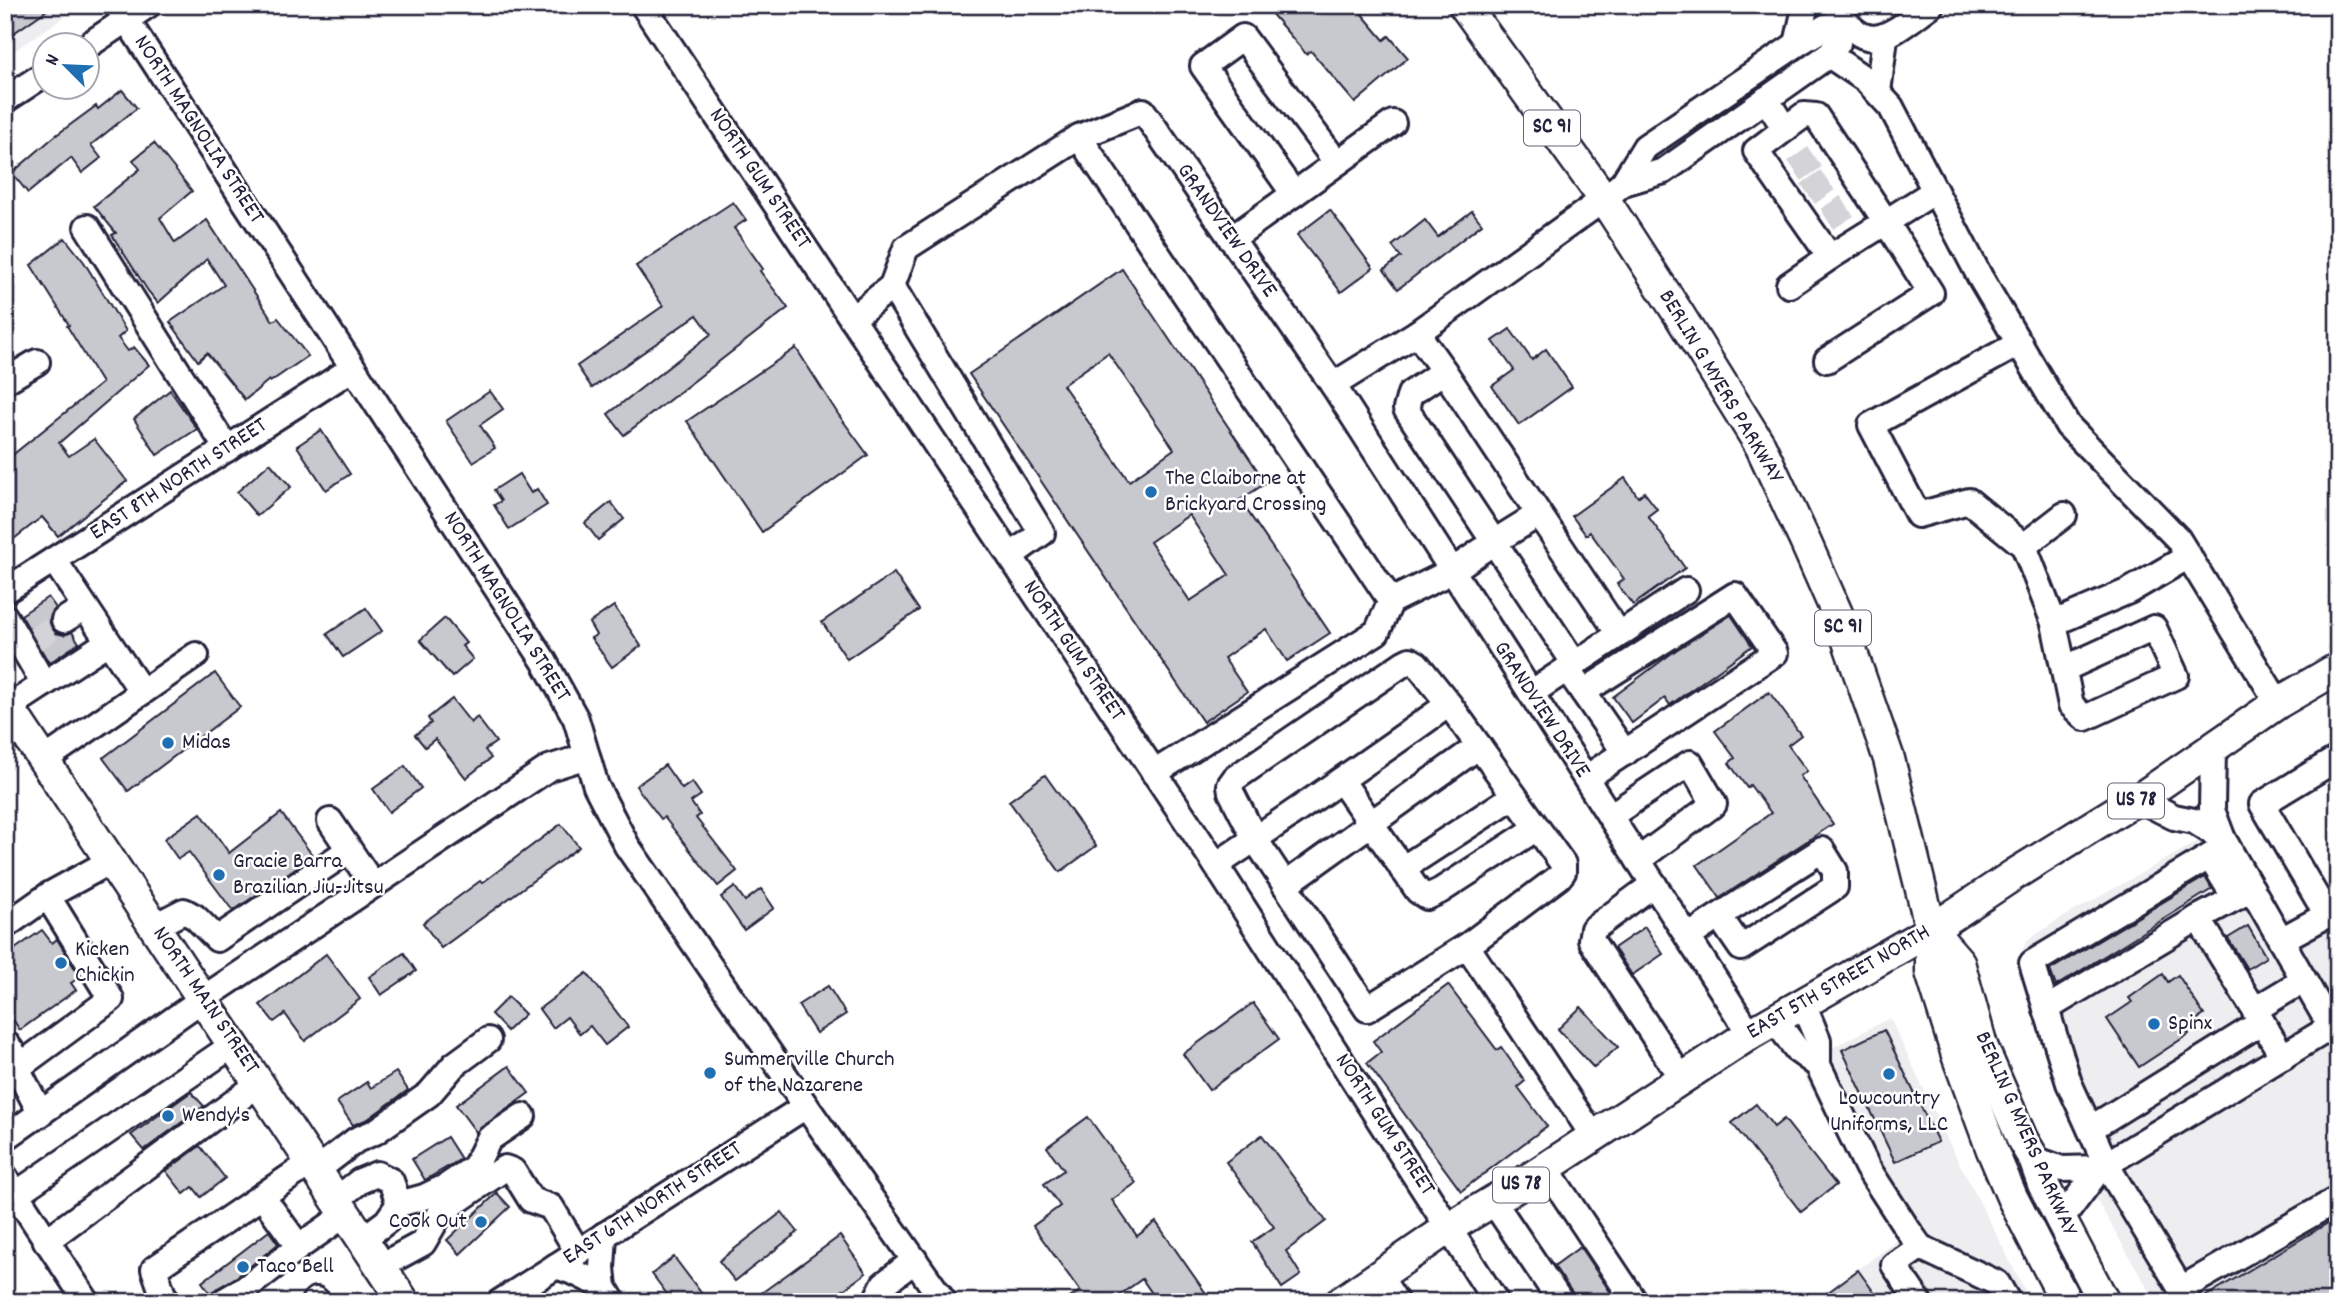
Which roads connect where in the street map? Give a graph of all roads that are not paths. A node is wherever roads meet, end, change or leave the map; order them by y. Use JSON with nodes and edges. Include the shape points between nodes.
{"nodes":[{"id":1,"x":148,"y":5,"type":"edge"},
{"id":2,"x":643,"y":5,"type":"edge"},
{"id":3,"x":1464,"y":5,"type":"edge"},
{"id":4,"x":1804,"y":5,"type":"edge"},
{"id":5,"x":1931,"y":5,"type":"edge"},
{"id":6,"x":122,"y":12,"type":"edge"},
{"id":7,"x":1842,"y":18,"type":"edge"},
{"id":8,"x":102,"y":32,"type":"edge"},
{"id":9,"x":1885,"y":38,"type":"junction"},
{"id":10,"x":1797,"y":44,"type":"junction"},
{"id":11,"x":1829,"y":55,"type":"junction"},
{"id":12,"x":32,"y":82,"type":"edge"},
{"id":13,"x":1878,"y":92,"type":"junction"},
{"id":14,"x":1766,"y":99,"type":"junction"},
{"id":15,"x":5,"y":100,"type":"edge"},
{"id":16,"x":1393,"y":123,"type":"dead end"},
{"id":17,"x":1785,"y":129,"type":"junction"},
{"id":18,"x":1079,"y":137,"type":"junction"},
{"id":19,"x":1337,"y":163,"type":"junction"},
{"id":20,"x":1613,"y":191,"type":"junction"},
{"id":21,"x":1935,"y":191,"type":"junction"},
{"id":22,"x":1294,"y":194,"type":"junction"},
{"id":23,"x":1886,"y":222,"type":"junction"},
{"id":24,"x":87,"y":227,"type":"dead end"},
{"id":25,"x":1231,"y":239,"type":"junction"},
{"id":26,"x":1830,"y":257,"type":"junction"},
{"id":27,"x":1789,"y":285,"type":"dead end"},
{"id":28,"x":892,"y":286,"type":"junction"},
{"id":29,"x":852,"y":319,"type":"junction"},
{"id":30,"x":1418,"y":333,"type":"junction"},
{"id":31,"x":2020,"y":344,"type":"junction"},
{"id":32,"x":1827,"y":360,"type":"dead end"},
{"id":33,"x":37,"y":362,"type":"dead end"},
{"id":34,"x":353,"y":368,"type":"junction"},
{"id":35,"x":1444,"y":371,"type":"junction"},
{"id":36,"x":5,"y":382,"type":"edge"},
{"id":37,"x":1333,"y":385,"type":"junction"},
{"id":38,"x":227,"y":449,"type":"junction"},
{"id":39,"x":1539,"y":514,"type":"junction"},
{"id":40,"x":2064,"y":515,"type":"dead end"},
{"id":41,"x":1494,"y":542,"type":"junction"},
{"id":42,"x":2024,"y":546,"type":"junction"},
{"id":43,"x":1010,"y":555,"type":"junction"},
{"id":44,"x":2189,"y":556,"type":"junction"},
{"id":45,"x":54,"y":560,"type":"junction"},
{"id":46,"x":1451,"y":571,"type":"junction"},
{"id":47,"x":1686,"y":590,"type":"dead end"},
{"id":48,"x":5,"y":591,"type":"edge"},
{"id":49,"x":1391,"y":601,"type":"junction"},
{"id":50,"x":85,"y":607,"type":"junction"},
{"id":51,"x":5,"y":617,"type":"edge"},
{"id":52,"x":64,"y":620,"type":"tunnel mouth"},
{"id":53,"x":2054,"y":623,"type":"junction"},
{"id":54,"x":1619,"y":634,"type":"junction"},
{"id":55,"x":108,"y":642,"type":"junction"},
{"id":56,"x":196,"y":655,"type":"dead end"},
{"id":57,"x":1571,"y":666,"type":"junction"},
{"id":58,"x":2338,"y":668,"type":"edge"},
{"id":59,"x":2064,"y":669,"type":"dead end"},
{"id":60,"x":44,"y":684,"type":"junction"},
{"id":61,"x":142,"y":692,"type":"junction"},
{"id":62,"x":1583,"y":692,"type":"junction"},
{"id":63,"x":1531,"y":694,"type":"junction"},
{"id":64,"x":2278,"y":703,"type":"junction"},
{"id":65,"x":7,"y":704,"type":"edge"},
{"id":66,"x":1449,"y":704,"type":"junction"},
{"id":67,"x":1479,"y":746,"type":"junction"},
{"id":68,"x":2213,"y":747,"type":"junction"},
{"id":69,"x":1625,"y":752,"type":"junction"},
{"id":70,"x":587,"y":756,"type":"junction"},
{"id":71,"x":2338,"y":758,"type":"edge"},
{"id":72,"x":44,"y":760,"type":"junction"},
{"id":73,"x":1154,"y":773,"type":"junction"},
{"id":74,"x":1586,"y":778,"type":"junction"},
{"id":75,"x":1341,"y":780,"type":"junction"},
{"id":76,"x":1514,"y":796,"type":"junction"},
{"id":77,"x":2139,"y":799,"type":"junction"},
{"id":78,"x":1610,"y":816,"type":"junction"},
{"id":79,"x":330,"y":821,"type":"dead end"},
{"id":80,"x":1371,"y":823,"type":"junction"},
{"id":81,"x":1537,"y":828,"type":"junction"},
{"id":82,"x":1255,"y":839,"type":"junction"},
{"id":83,"x":2220,"y":847,"type":"junction"},
{"id":84,"x":349,"y":850,"type":"junction"},
{"id":85,"x":111,"y":860,"type":"junction"},
{"id":86,"x":1638,"y":860,"type":"junction"},
{"id":87,"x":1216,"y":865,"type":"junction"},
{"id":88,"x":1402,"y":869,"type":"junction"},
{"id":89,"x":1654,"y":884,"type":"junction"},
{"id":90,"x":373,"y":885,"type":"junction"},
{"id":91,"x":1285,"y":885,"type":"junction"},
{"id":92,"x":2243,"y":893,"type":"junction"},
{"id":93,"x":50,"y":895,"type":"junction"},
{"id":94,"x":2332,"y":912,"type":"edge"},
{"id":95,"x":1719,"y":916,"type":"junction"},
{"id":96,"x":2197,"y":918,"type":"junction"},
{"id":97,"x":5,"y":926,"type":"edge"},
{"id":98,"x":155,"y":926,"type":"junction"},
{"id":99,"x":1931,"y":930,"type":"junction"},
{"id":100,"x":1688,"y":937,"type":"junction"},
{"id":101,"x":2281,"y":940,"type":"junction"},
{"id":102,"x":1467,"y":946,"type":"junction"},
{"id":103,"x":2304,"y":980,"type":"junction"},
{"id":104,"x":204,"y":998,"type":"junction"},
{"id":105,"x":1803,"y":1004,"type":"junction"},
{"id":106,"x":2046,"y":1009,"type":"junction"},
{"id":107,"x":2258,"y":1016,"type":"junction"},
{"id":108,"x":1763,"y":1027,"type":"junction"},
{"id":109,"x":488,"y":1040,"type":"dead end"},
{"id":110,"x":5,"y":1042,"type":"edge"},
{"id":111,"x":233,"y":1045,"type":"junction"},
{"id":112,"x":2283,"y":1056,"type":"junction"},
{"id":113,"x":22,"y":1065,"type":"junction"},
{"id":114,"x":1818,"y":1066,"type":"junction"},
{"id":115,"x":1682,"y":1079,"type":"junction"},
{"id":116,"x":260,"y":1083,"type":"junction"},
{"id":117,"x":806,"y":1106,"type":"junction"},
{"id":118,"x":41,"y":1114,"type":"junction"},
{"id":119,"x":523,"y":1116,"type":"dead end"},
{"id":120,"x":2090,"y":1129,"type":"junction"},
{"id":121,"x":1594,"y":1137,"type":"junction"},
{"id":122,"x":5,"y":1138,"type":"edge"},
{"id":123,"x":362,"y":1138,"type":"junction"},
{"id":124,"x":2034,"y":1159,"type":"junction"},
{"id":125,"x":314,"y":1166,"type":"junction"},
{"id":126,"x":2103,"y":1166,"type":"junction"},
{"id":127,"x":1546,"y":1168,"type":"junction"},
{"id":128,"x":391,"y":1181,"type":"junction"},
{"id":129,"x":11,"y":1186,"type":"edge"},
{"id":130,"x":262,"y":1196,"type":"junction"},
{"id":131,"x":2338,"y":1199,"type":"edge"},
{"id":132,"x":1493,"y":1201,"type":"junction"},
{"id":133,"x":399,"y":1204,"type":"junction"},
{"id":134,"x":341,"y":1207,"type":"junction"},
{"id":135,"x":2061,"y":1220,"type":"junction"},
{"id":136,"x":1450,"y":1227,"type":"junction"},
{"id":137,"x":604,"y":1235,"type":"junction"},
{"id":138,"x":363,"y":1239,"type":"junction"},
{"id":139,"x":46,"y":1241,"type":"junction"},
{"id":140,"x":299,"y":1247,"type":"junction"},
{"id":141,"x":1920,"y":1247,"type":"junction"},
{"id":142,"x":578,"y":1252,"type":"junction"},
{"id":143,"x":915,"y":1261,"type":"junction"},
{"id":144,"x":381,"y":1266,"type":"junction"},
{"id":145,"x":555,"y":1266,"type":"junction"},
{"id":146,"x":1379,"y":1275,"type":"junction"},
{"id":147,"x":608,"y":1294,"type":"edge"},
{"id":148,"x":1485,"y":1298,"type":"edge"},
{"id":149,"x":88,"y":1302,"type":"edge"},
{"id":150,"x":169,"y":1302,"type":"edge"},
{"id":151,"x":222,"y":1302,"type":"edge"},
{"id":152,"x":404,"y":1302,"type":"edge"},
{"id":153,"x":500,"y":1302,"type":"edge"},
{"id":154,"x":875,"y":1302,"type":"edge"},
{"id":155,"x":944,"y":1302,"type":"edge"},
{"id":156,"x":1341,"y":1302,"type":"edge"},
{"id":157,"x":1396,"y":1302,"type":"edge"},
{"id":158,"x":1561,"y":1302,"type":"edge"},
{"id":159,"x":1635,"y":1302,"type":"edge"},
{"id":160,"x":1919,"y":1302,"type":"edge"},
{"id":161,"x":2008,"y":1302,"type":"edge"},
{"id":162,"x":2066,"y":1302,"type":"edge"},
{"id":163,"x":2104,"y":1302,"type":"edge"}],
"edges":[{"from":1,"to":6,"type":"street"},
{"from":2,"to":29,"type":"street","name":"NORTH GUM STREET"},
{"from":3,"to":20,"type":"main road","name":"BERLIN G MYERS PARKWAY","number":"SC 91"},
{"from":4,"to":10,"type":"street"},
{"from":5,"to":9,"type":"street"},
{"from":6,"to":8,"type":"street"},
{"from":6,"to":34,"type":"street","name":"NORTH MAGNOLIA STREET"},
{"from":7,"to":9,"type":"street","via":[[1856,33]]},
{"from":7,"to":10,"type":"street"},
{"from":7,"to":11,"type":"street","via":[[1839,42]]},
{"from":9,"to":13,"type":"street"},
{"from":10,"to":20,"type":"street","via":[[1645,147]]},
{"from":11,"to":13,"type":"street"},
{"from":11,"to":14,"type":"street"},
{"from":12,"to":15,"type":"street"},
{"from":13,"to":21,"type":"street","via":[[1891,107]]},
{"from":14,"to":17,"type":"street"},
{"from":14,"to":20,"type":"street","via":[[1664,171]]},
{"from":16,"to":19,"type":"street"},
{"from":17,"to":23,"type":"street","via":[[1804,115],[1816,116],[1828,148]]},
{"from":17,"to":26,"type":"street","via":[[1756,151],[1787,177],[1819,224]]},
{"from":18,"to":25,"type":"street","name":"GRANDVIEW DRIVE","via":[[1143,111]]},
{"from":18,"to":28,"type":"street","via":[[906,248]]},
{"from":18,"to":49,"type":"street"},
{"from":19,"to":22,"type":"street"},
{"from":19,"to":22,"type":"street","via":[[1243,37],[1203,66]]},
{"from":20,"to":30,"type":"street"},
{"from":20,"to":99,"type":"main road","name":"BERLIN G MYERS PARKWAY","number":"SC 91","via":[[1760,444],[1843,627],[1889,760]]},
{"from":21,"to":23,"type":"street"},
{"from":21,"to":31,"type":"street"},
{"from":22,"to":25,"type":"street"},
{"from":23,"to":26,"type":"street"},
{"from":23,"to":32,"type":"street","via":[[1931,293]]},
{"from":24,"to":38,"type":"street"},
{"from":25,"to":37,"type":"street","name":"GRANDVIEW DRIVE"},
{"from":26,"to":27,"type":"street"},
{"from":28,"to":29,"type":"street"},
{"from":28,"to":43,"type":"street","via":[[1042,533]]},
{"from":29,"to":43,"type":"street","name":"NORTH GUM STREET"},
{"from":30,"to":35,"type":"street"},
{"from":30,"to":37,"type":"street"},
{"from":31,"to":42,"type":"street","via":[[1871,425],[1918,515],[1969,501]]},
{"from":31,"to":44,"type":"street","via":[[2068,426],[2178,539]]},
{"from":33,"to":36,"type":"street"},
{"from":34,"to":38,"type":"street","name":"EAST 8TH NORTH STREET"},
{"from":34,"to":70,"type":"street","name":"NORTH MAGNOLIA STREET","via":[[544,661],[576,719]]},
{"from":35,"to":39,"type":"street"},
{"from":35,"to":41,"type":"street","via":[[1410,394],[1406,409]]},
{"from":37,"to":46,"type":"street","name":"GRANDVIEW DRIVE"},
{"from":38,"to":45,"type":"street","name":"EAST 8TH NORTH STREET"},
{"from":39,"to":41,"type":"street"},
{"from":39,"to":54,"type":"street"},
{"from":40,"to":42,"type":"street"},
{"from":41,"to":46,"type":"street"},
{"from":41,"to":57,"type":"street"},
{"from":42,"to":53,"type":"street"},
{"from":43,"to":73,"type":"street","name":"NORTH GUM STREET"},
{"from":44,"to":53,"type":"street","via":[[2129,591]]},
{"from":44,"to":64,"type":"street"},
{"from":45,"to":48,"type":"street","name":"EAST 8TH NORTH STREET"},
{"from":45,"to":50,"type":"street"},
{"from":46,"to":49,"type":"street"},
{"from":46,"to":63,"type":"street","name":"GRANDVIEW DRIVE"},
{"from":47,"to":54,"type":"street"},
{"from":49,"to":73,"type":"street","via":[[1377,632]]},
{"from":50,"to":52,"type":"street"},
{"from":50,"to":55,"type":"street"},
{"from":51,"to":60,"type":"street","via":[[27,644]]},
{"from":53,"to":59,"type":"street"},
{"from":54,"to":57,"type":"street"},
{"from":55,"to":60,"type":"street"},
{"from":55,"to":61,"type":"street"},
{"from":56,"to":61,"type":"street"},
{"from":57,"to":62,"type":"street"},
{"from":57,"to":63,"type":"street"},
{"from":58,"to":64,"type":"main road","name":"EAST 5TH STREET NORTH","number":"US 78"},
{"from":60,"to":65,"type":"street"},
{"from":61,"to":72,"type":"street"},
{"from":62,"to":69,"type":"street"},
{"from":62,"to":69,"type":"street","via":[[1735,595],[1776,653]]},
{"from":63,"to":74,"type":"street","name":"GRANDVIEW DRIVE"},
{"from":64,"to":68,"type":"main road","name":"EAST 5TH STREET NORTH","number":"US 78"},
{"from":65,"to":72,"type":"main road","name":"NORTH MAIN STREET"},
{"from":66,"to":67,"type":"street"},
{"from":66,"to":75,"type":"street"},
{"from":66,"to":82,"type":"street","via":[[1410,660],[1235,778],[1231,792]]},
{"from":67,"to":76,"type":"street"},
{"from":67,"to":80,"type":"street"},
{"from":68,"to":77,"type":"main road","name":"EAST 5TH STREET NORTH","number":"US 78"},
{"from":68,"to":83,"type":"street","via":[[2213,810]]},
{"from":69,"to":74,"type":"street"},
{"from":70,"to":90,"type":"street","via":[[548,768]]},
{"from":70,"to":117,"type":"street","name":"NORTH MAGNOLIA STREET","via":[[596,786],[627,846]]},
{"from":71,"to":94,"type":"street","via":[[2262,804]]},
{"from":72,"to":85,"type":"main road","name":"NORTH MAIN STREET"},
{"from":73,"to":87,"type":"street","name":"NORTH GUM STREET"},
{"from":74,"to":78,"type":"street","name":"GRANDVIEW DRIVE"},
{"from":75,"to":80,"type":"street"},
{"from":75,"to":82,"type":"street"},
{"from":76,"to":81,"type":"street"},
{"from":76,"to":88,"type":"street"},
{"from":77,"to":83,"type":"street","via":[[2174,817],[2194,821]]},
{"from":77,"to":99,"type":"main road","name":"EAST 5TH STREET NORTH","number":"US 78"},
{"from":78,"to":86,"type":"street","name":"GRANDVIEW DRIVE"},
{"from":78,"to":86,"type":"street","via":[[1690,763],[1714,804]]},
{"from":79,"to":84,"type":"street"},
{"from":80,"to":88,"type":"street"},
{"from":80,"to":91,"type":"street"},
{"from":81,"to":88,"type":"street","via":[[1432,896],[1418,891]]},
{"from":81,"to":102,"type":"street","via":[[1563,864],[1563,872]]},
{"from":82,"to":87,"type":"street"},
{"from":82,"to":91,"type":"street"},
{"from":83,"to":92,"type":"street"},
{"from":83,"to":106,"type":"street","via":[[2032,963]]},
{"from":84,"to":90,"type":"street"},
{"from":84,"to":98,"type":"street","via":[[217,939],[184,911]]},
{"from":85,"to":93,"type":"street"},
{"from":85,"to":98,"type":"main road","name":"NORTH MAIN STREET"},
{"from":86,"to":89,"type":"street","name":"GRANDVIEW DRIVE"},
{"from":87,"to":136,"type":"street","name":"NORTH GUM STREET"},
{"from":89,"to":100,"type":"street","name":"GRANDVIEW DRIVE"},
{"from":89,"to":115,"type":"street","via":[[1593,929],[1591,940]]},
{"from":90,"to":104,"type":"street"},
{"from":91,"to":102,"type":"street","via":[[1367,1009]]},
{"from":92,"to":96,"type":"street"},
{"from":92,"to":101,"type":"street"},
{"from":93,"to":97,"type":"street"},
{"from":93,"to":113,"type":"street","via":[[111,999]]},
{"from":94,"to":101,"type":"street"},
{"from":95,"to":95,"type":"street","via":[[1741,948],[1835,887],[1835,871],[1822,850]]},
{"from":95,"to":100,"type":"street"},
{"from":96,"to":106,"type":"street"},
{"from":96,"to":107,"type":"street"},
{"from":98,"to":104,"type":"main road","name":"NORTH MAIN STREET"},
{"from":99,"to":105,"type":"main road","name":"EAST 5TH STREET NORTH","number":"US 78"},
{"from":99,"to":124,"type":"main road","name":"BERLIN G MYERS PARKWAY","number":"SC 91","via":[[1959,962],[1982,1046]]},
{"from":99,"to":162,"type":"main road","name":"BERLIN G MYERS PARKWAY","number":"SC 91","via":[[1931,972],[1957,1055],[2012,1197]]},
{"from":100,"to":108,"type":"street","name":"GRANDVIEW DRIVE"},
{"from":101,"to":103,"type":"street"},
{"from":102,"to":121,"type":"street"},
{"from":103,"to":107,"type":"street"},
{"from":103,"to":112,"type":"street","via":[[2331,1027]]},
{"from":104,"to":111,"type":"main road","name":"NORTH MAIN STREET"},
{"from":104,"to":118,"type":"street"},
{"from":105,"to":108,"type":"main road","name":"EAST 5TH STREET NORTH","number":"US 78"},
{"from":105,"to":114,"type":"street","via":[[1818,1040]]},
{"from":106,"to":120,"type":"street","via":[[2069,1083]]},
{"from":107,"to":112,"type":"street"},
{"from":107,"to":120,"type":"street"},
{"from":108,"to":114,"type":"street","name":"GRANDVIEW DRIVE"},
{"from":108,"to":115,"type":"main road","name":"EAST 5TH STREET NORTH","number":"US 78"},
{"from":109,"to":123,"type":"street","via":[[454,1065],[429,1094]]},
{"from":110,"to":113,"type":"street"},
{"from":111,"to":116,"type":"main road","name":"NORTH MAIN STREET"},
{"from":111,"to":129,"type":"street"},
{"from":112,"to":126,"type":"street"},
{"from":113,"to":118,"type":"street","via":[[17,1068]]},
{"from":114,"to":141,"type":"street","via":[[1867,1167]]},
{"from":115,"to":121,"type":"main road","name":"EAST 5TH STREET NORTH","number":"US 78"},
{"from":116,"to":125,"type":"main road","name":"NORTH MAIN STREET"},
{"from":116,"to":139,"type":"street"},
{"from":117,"to":137,"type":"street","name":"EAST 6TH NORTH STREET"},
{"from":117,"to":143,"type":"street","name":"NORTH MAGNOLIA STREET"},
{"from":118,"to":122,"type":"street"},
{"from":119,"to":133,"type":"street","via":[[489,1139],[475,1167],[424,1198]]},
{"from":120,"to":126,"type":"street"},
{"from":121,"to":127,"type":"main road","name":"EAST 5TH STREET NORTH","number":"US 78"},
{"from":123,"to":125,"type":"street"},
{"from":123,"to":128,"type":"street"},
{"from":124,"to":126,"type":"street","via":[[2062,1169]]},
{"from":124,"to":135,"type":"main road","name":"BERLIN G MYERS PARKWAY","number":"SC 91"},
{"from":125,"to":130,"type":"street"},
{"from":125,"to":134,"type":"main road","name":"NORTH MAIN STREET"},
{"from":126,"to":131,"type":"street","via":[[2181,1289]]},
{"from":126,"to":135,"type":"street"},
{"from":127,"to":132,"type":"main road","name":"EAST 5TH STREET NORTH","number":"US 78"},
{"from":127,"to":159,"type":"street"},
{"from":128,"to":133,"type":"street"},
{"from":128,"to":134,"type":"street","via":[[377,1174],[360,1181]]},
{"from":129,"to":139,"type":"street"},
{"from":130,"to":140,"type":"street"},
{"from":130,"to":150,"type":"street","via":[[154,1269]]},
{"from":132,"to":136,"type":"main road","name":"EAST 5TH STREET NORTH","number":"US 78"},
{"from":132,"to":158,"type":"street"},
{"from":133,"to":138,"type":"street","via":[[387,1222]]},
{"from":134,"to":138,"type":"main road","name":"NORTH MAIN STREET"},
{"from":134,"to":140,"type":"street"},
{"from":135,"to":163,"type":"main road","name":"BERLIN G MYERS PARKWAY","number":"SC 91"},
{"from":136,"to":146,"type":"main road","name":"EAST 5TH STREET NORTH","number":"US 78"},
{"from":136,"to":148,"type":"street","name":"NORTH GUM STREET"},
{"from":137,"to":142,"type":"street","name":"EAST 6TH NORTH STREET"},
{"from":137,"to":147,"type":"street","via":[[602,1268]]},
{"from":138,"to":144,"type":"main road","name":"NORTH MAIN STREET"},
{"from":139,"to":149,"type":"street"},
{"from":140,"to":151,"type":"street"},
{"from":141,"to":160,"type":"street","via":[[1894,1265]]},
{"from":141,"to":161,"type":"street","via":[[1997,1283]]},
{"from":142,"to":144,"type":"street","via":[[551,1207],[531,1200],[513,1171],[505,1168],[441,1212],[423,1243]]},
{"from":142,"to":145,"type":"street","name":"EAST 6TH NORTH STREET"},
{"from":143,"to":154,"type":"street","via":[[884,1284]]},
{"from":143,"to":155,"type":"street","name":"NORTH MAGNOLIA STREET"},
{"from":144,"to":152,"type":"main road","name":"NORTH MAIN STREET"},
{"from":145,"to":147,"type":"street"},
{"from":145,"to":153,"type":"street","name":"EAST 6TH NORTH STREET"},
{"from":146,"to":156,"type":"main road","name":"EAST 5TH STREET NORTH","number":"US 78"},
{"from":146,"to":157,"type":"street"}]}
